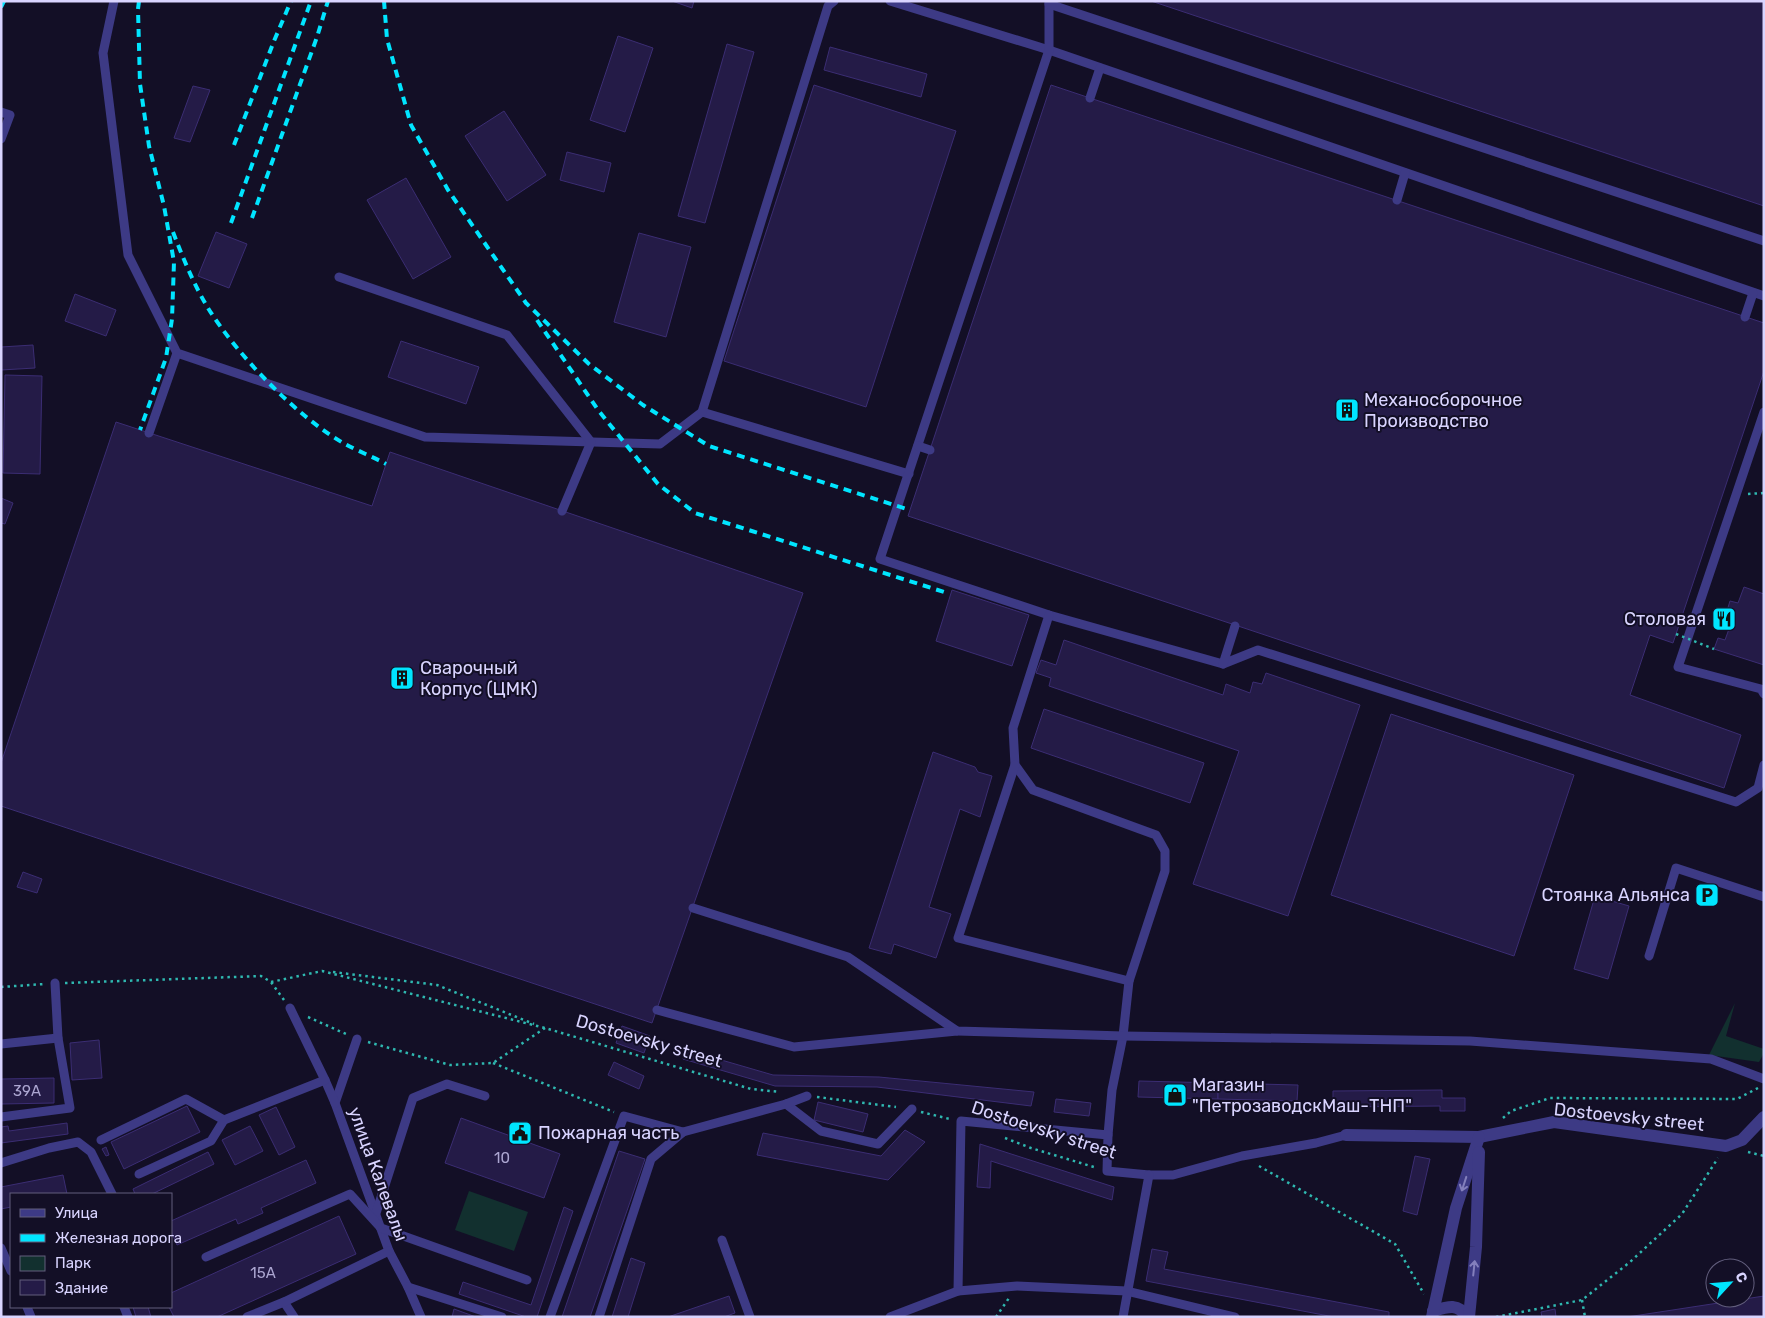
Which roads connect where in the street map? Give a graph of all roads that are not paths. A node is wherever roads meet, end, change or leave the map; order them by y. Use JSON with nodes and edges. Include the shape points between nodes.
{"nodes":[{"id":1,"x":114,"y":1,"type":"edge"},
{"id":2,"x":834,"y":1,"type":"edge"},
{"id":3,"x":890,"y":1,"type":"edge"},
{"id":4,"x":1049,"y":2,"type":"edge"},
{"id":5,"x":1049,"y":50,"type":"junction"},
{"id":6,"x":1100,"y":68,"type":"junction"},
{"id":7,"x":1090,"y":98,"type":"dead end"},
{"id":8,"x":1,"y":112,"type":"edge"},
{"id":9,"x":1,"y":139,"type":"edge"},
{"id":10,"x":1406,"y":173,"type":"junction"},
{"id":11,"x":1397,"y":200,"type":"dead end"},
{"id":12,"x":1764,"y":240,"type":"edge"},
{"id":13,"x":339,"y":277,"type":"dead end"},
{"id":14,"x":1753,"y":293,"type":"junction"},
{"id":15,"x":1764,"y":296,"type":"edge"},
{"id":16,"x":1746,"y":316,"type":"dead end"},
{"id":17,"x":177,"y":353,"type":"junction"},
{"id":18,"x":702,"y":412,"type":"junction"},
{"id":19,"x":1764,"y":412,"type":"edge"},
{"id":20,"x":149,"y":432,"type":"dead end"},
{"id":21,"x":591,"y":442,"type":"junction"},
{"id":22,"x":918,"y":446,"type":"junction"},
{"id":23,"x":930,"y":450,"type":"dead end"},
{"id":24,"x":908,"y":474,"type":"junction"},
{"id":25,"x":562,"y":511,"type":"dead end"},
{"id":26,"x":1049,"y":615,"type":"junction"},
{"id":27,"x":1235,"y":626,"type":"dead end"},
{"id":28,"x":1223,"y":664,"type":"junction"},
{"id":29,"x":1764,"y":694,"type":"edge"},
{"id":30,"x":1015,"y":765,"type":"junction"},
{"id":31,"x":1764,"y":765,"type":"edge"},
{"id":32,"x":1764,"y":897,"type":"edge"},
{"id":33,"x":693,"y":908,"type":"dead end"},
{"id":34,"x":1649,"y":956,"type":"dead end"},
{"id":35,"x":1129,"y":981,"type":"junction"},
{"id":36,"x":54,"y":983,"type":"dead end"},
{"id":37,"x":290,"y":1008,"type":"dead end"},
{"id":38,"x":657,"y":1010,"type":"dead end"},
{"id":39,"x":957,"y":1031,"type":"junction"},
{"id":40,"x":1124,"y":1036,"type":"junction"},
{"id":41,"x":58,"y":1038,"type":"junction"},
{"id":42,"x":357,"y":1039,"type":"dead end"},
{"id":43,"x":1,"y":1044,"type":"edge"},
{"id":44,"x":1764,"y":1079,"type":"edge"},
{"id":45,"x":325,"y":1080,"type":"junction"},
{"id":46,"x":485,"y":1096,"type":"dead end"},
{"id":47,"x":807,"y":1096,"type":"road end"},
{"id":48,"x":335,"y":1103,"type":"junction"},
{"id":49,"x":786,"y":1104,"type":"junction"},
{"id":50,"x":912,"y":1109,"type":"road end"},
{"id":51,"x":1,"y":1117,"type":"edge"},
{"id":52,"x":1764,"y":1117,"type":"edge"},
{"id":53,"x":224,"y":1120,"type":"junction"},
{"id":54,"x":683,"y":1132,"type":"junction"},
{"id":55,"x":1108,"y":1135,"type":"junction"},
{"id":56,"x":1346,"y":1135,"type":"joint"},
{"id":57,"x":1479,"y":1137,"type":"junction"},
{"id":58,"x":102,"y":1140,"type":"dead end"},
{"id":59,"x":1,"y":1163,"type":"edge"},
{"id":60,"x":139,"y":1174,"type":"dead end"},
{"id":61,"x":1149,"y":1175,"type":"junction"},
{"id":62,"x":112,"y":1193,"type":"edge"},
{"id":63,"x":376,"y":1213,"type":"junction"},
{"id":64,"x":380,"y":1228,"type":"junction"},
{"id":65,"x":722,"y":1240,"type":"dead end"},
{"id":66,"x":1,"y":1248,"type":"edge"},
{"id":67,"x":389,"y":1250,"type":"junction"},
{"id":68,"x":206,"y":1257,"type":"dead end"},
{"id":69,"x":10,"y":1269,"type":"edge"},
{"id":70,"x":527,"y":1280,"type":"dead end"},
{"id":71,"x":408,"y":1288,"type":"junction"},
{"id":72,"x":958,"y":1291,"type":"junction"},
{"id":73,"x":1127,"y":1291,"type":"junction"},
{"id":74,"x":284,"y":1302,"type":"junction"},
{"id":75,"x":1433,"y":1314,"type":"edge"},
{"id":76,"x":247,"y":1317,"type":"edge"},
{"id":77,"x":294,"y":1317,"type":"edge"},
{"id":78,"x":421,"y":1317,"type":"edge"},
{"id":79,"x":502,"y":1317,"type":"edge"},
{"id":80,"x":550,"y":1317,"type":"edge"},
{"id":81,"x":600,"y":1317,"type":"edge"},
{"id":82,"x":750,"y":1317,"type":"edge"},
{"id":83,"x":890,"y":1317,"type":"edge"},
{"id":84,"x":1123,"y":1317,"type":"edge"},
{"id":85,"x":1234,"y":1317,"type":"edge"},
{"id":86,"x":1468,"y":1317,"type":"edge"}],
"edges":[{"from":1,"to":17,"type":"lane","via":[[103,53],[128,255]]},
{"from":2,"to":18,"type":"lane","via":[[828,6]]},
{"from":3,"to":5,"type":"lane"},
{"from":4,"to":5,"type":"lane"},
{"from":4,"to":12,"type":"lane"},
{"from":5,"to":6,"type":"lane"},
{"from":5,"to":22,"type":"lane"},
{"from":6,"to":7,"type":"lane"},
{"from":6,"to":10,"type":"lane"},
{"from":8,"to":9,"type":"lane","via":[[10,115]]},
{"from":10,"to":11,"type":"lane"},
{"from":10,"to":14,"type":"lane"},
{"from":13,"to":21,"type":"lane","via":[[507,335]]},
{"from":14,"to":15,"type":"lane"},
{"from":14,"to":16,"type":"lane"},
{"from":17,"to":20,"type":"lane"},
{"from":17,"to":21,"type":"lane","via":[[425,437]]},
{"from":18,"to":21,"type":"lane","via":[[660,444]]},
{"from":18,"to":24,"type":"lane"},
{"from":19,"to":29,"type":"lane","via":[[1678,667],[1761,689]]},
{"from":21,"to":25,"type":"lane"},
{"from":22,"to":23,"type":"lane"},
{"from":22,"to":24,"type":"lane"},
{"from":24,"to":26,"type":"lane","via":[[880,559]]},
{"from":26,"to":28,"type":"lane"},
{"from":26,"to":30,"type":"lane","via":[[1013,728]]},
{"from":27,"to":28,"type":"lane"},
{"from":28,"to":31,"type":"lane","via":[[1258,650],[1736,802],[1758,788]]},
{"from":30,"to":35,"type":"lane","via":[[1033,790],[1156,836],[1166,851],[1165,871]]},
{"from":30,"to":35,"type":"lane","via":[[958,938]]},
{"from":32,"to":34,"type":"lane","via":[[1676,868]]},
{"from":33,"to":39,"type":"lane","via":[[848,957]]},
{"from":35,"to":40,"type":"lane"},
{"from":36,"to":41,"type":"lane"},
{"from":37,"to":45,"type":"lane"},
{"from":38,"to":39,"type":"lane","via":[[794,1047]]},
{"from":39,"to":40,"type":"lane"},
{"from":40,"to":44,"type":"lane","via":[[1470,1041],[1711,1059]]},
{"from":40,"to":55,"type":"lane","via":[[1112,1090]]},
{"from":41,"to":43,"type":"lane"},
{"from":41,"to":51,"type":"lane","via":[[70,1108]]},
{"from":42,"to":48,"type":"lane","name":"улица Калевалы"},
{"from":45,"to":48,"type":"lane"},
{"from":45,"to":53,"type":"lane"},
{"from":46,"to":63,"type":"lane","via":[[447,1084],[413,1098]]},
{"from":47,"to":49,"type":"lane"},
{"from":48,"to":63,"type":"lane","name":"улица Калевалы"},
{"from":49,"to":50,"type":"lane","via":[[821,1131],[878,1144]]},
{"from":49,"to":54,"type":"lane"},
{"from":52,"to":57,"type":"street","name":"Dostoevsky street","via":[[1742,1140],[1726,1146],[1554,1122]]},
{"from":53,"to":58,"type":"lane","via":[[186,1099]]},
{"from":53,"to":60,"type":"lane","via":[[211,1141]]},
{"from":54,"to":80,"type":"lane","via":[[624,1116]]},
{"from":54,"to":81,"type":"lane","via":[[651,1159]]},
{"from":55,"to":61,"type":"lane","name":"Dostoevsky street","via":[[1107,1171]]},
{"from":55,"to":72,"type":"lane","via":[[961,1122]]},
{"from":56,"to":57,"type":"street","name":"Dostoevsky street"},
{"from":56,"to":61,"type":"lane","name":"Dostoevsky street","via":[[1242,1156],[1173,1175]]},
{"from":57,"to":75,"type":"street","one_way":true,"via":[[1456,1208]]},
{"from":86,"to":57,"type":"street","one_way":true,"via":[[1476,1247]]},
{"from":59,"to":62,"type":"lane","via":[[78,1142],[92,1152]]},
{"from":61,"to":73,"type":"lane"},
{"from":63,"to":64,"type":"lane","name":"улица Калевалы"},
{"from":64,"to":67,"type":"lane","name":"улица Калевалы"},
{"from":64,"to":68,"type":"lane","via":[[350,1194]]},
{"from":64,"to":70,"type":"lane"},
{"from":65,"to":82,"type":"lane"},
{"from":66,"to":69,"type":"lane"},
{"from":67,"to":71,"type":"lane","name":"улица Калевалы"},
{"from":67,"to":74,"type":"lane"},
{"from":71,"to":78,"type":"lane","name":"улица Калевалы"},
{"from":71,"to":79,"type":"lane"},
{"from":72,"to":73,"type":"lane","via":[[1016,1286]]},
{"from":72,"to":83,"type":"lane"},
{"from":73,"to":84,"type":"lane"},
{"from":73,"to":85,"type":"lane"},
{"from":74,"to":76,"type":"lane"},
{"from":74,"to":77,"type":"lane"},
{"from":75,"to":86,"type":"street","via":[[1448,1306],[1456,1307]]}]}
